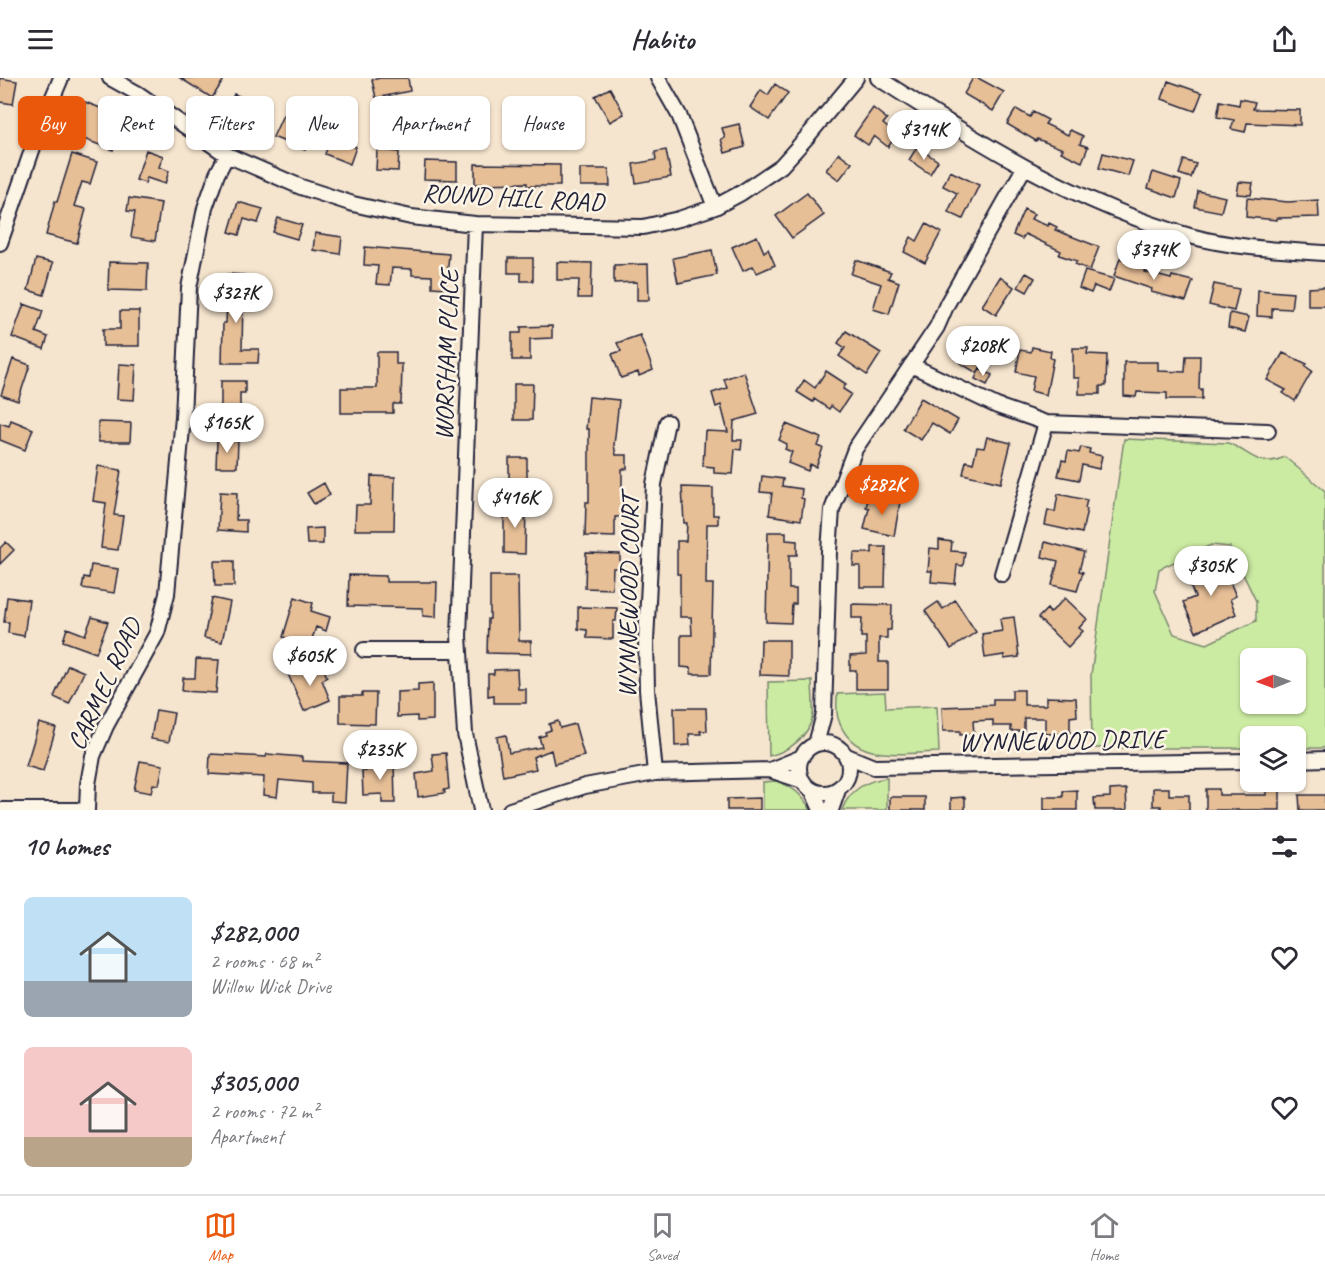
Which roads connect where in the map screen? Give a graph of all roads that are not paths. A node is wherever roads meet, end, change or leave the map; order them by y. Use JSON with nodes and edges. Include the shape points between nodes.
{"nodes":[{"id":1,"x":61,"y":78,"type":"edge"},
{"id":2,"x":110,"y":78,"type":"edge"},
{"id":3,"x":658,"y":78,"type":"edge"},
{"id":4,"x":856,"y":78,"type":"edge"},
{"id":5,"x":878,"y":78,"type":"edge"},
{"id":6,"x":227,"y":155,"type":"junction"},
{"id":7,"x":1024,"y":168,"type":"junction"},
{"id":8,"x":715,"y":207,"type":"junction"},
{"id":9,"x":475,"y":224,"type":"junction"},
{"id":10,"x":0,"y":243,"type":"edge"},
{"id":11,"x":1325,"y":253,"type":"edge"},
{"id":12,"x":911,"y":365,"type":"junction"},
{"id":13,"x":667,"y":422,"type":"dead end"},
{"id":14,"x":1046,"y":423,"type":"junction"},
{"id":15,"x":1268,"y":431,"type":"dead end"},
{"id":16,"x":1002,"y":574,"type":"dead end"},
{"id":17,"x":364,"y":650,"type":"dead end"},
{"id":18,"x":459,"y":650,"type":"junction"},
{"id":19,"x":824,"y":714,"type":"junction"},
{"id":20,"x":816,"y":744,"type":"junction"},
{"id":21,"x":836,"y":746,"type":"junction"},
{"id":22,"x":847,"y":756,"type":"junction"},
{"id":23,"x":802,"y":757,"type":"junction"},
{"id":24,"x":1325,"y":759,"type":"edge"},
{"id":25,"x":1306,"y":760,"type":"edge"},
{"id":26,"x":1240,"y":761,"type":"edge"},
{"id":27,"x":874,"y":767,"type":"junction"},
{"id":28,"x":770,"y":770,"type":"junction"},
{"id":29,"x":655,"y":773,"type":"junction"},
{"id":30,"x":808,"y":785,"type":"junction"},
{"id":31,"x":841,"y":787,"type":"junction"},
{"id":32,"x":0,"y":810,"type":"edge"},
{"id":33,"x":77,"y":810,"type":"edge"},
{"id":34,"x":87,"y":810,"type":"edge"},
{"id":35,"x":481,"y":810,"type":"edge"},
{"id":36,"x":510,"y":810,"type":"edge"},
{"id":37,"x":821,"y":810,"type":"edge"},
{"id":38,"x":831,"y":810,"type":"edge"}],
"edges":[{"from":1,"to":10,"type":"street"},
{"from":2,"to":6,"type":"street","name":"ROUND HILL ROAD"},
{"from":3,"to":8,"type":"street","via":[[679,115]]},
{"from":4,"to":8,"type":"street","name":"ROUND HILL ROAD","via":[[782,166]]},
{"from":5,"to":7,"type":"street"},
{"from":6,"to":9,"type":"street","name":"ROUND HILL ROAD","via":[[301,187],[353,204],[411,217]]},
{"from":6,"to":34,"type":"street","name":"CARMEL ROAD","via":[[205,208],[189,288],[183,417],[167,594],[157,633],[93,756]]},
{"from":7,"to":11,"type":"street","via":[[1066,189],[1190,236],[1245,247]]},
{"from":7,"to":12,"type":"street","via":[[937,327]]},
{"from":8,"to":9,"type":"street","name":"ROUND HILL ROAD","via":[[644,227]]},
{"from":9,"to":18,"type":"street","name":"WORSHAM PLACE"},
{"from":12,"to":14,"type":"street","via":[[997,406]]},
{"from":12,"to":19,"type":"street","via":[[855,449],[832,510]]},
{"from":13,"to":29,"type":"street","name":"WYNNEWOOD COURT","via":[[654,484],[646,641]]},
{"from":14,"to":15,"type":"street"},
{"from":14,"to":16,"type":"street"},
{"from":17,"to":18,"type":"street"},
{"from":18,"to":35,"type":"street","name":"WORSHAM PLACE","via":[[465,734]]},
{"from":19,"to":20,"type":"street"},
{"from":19,"to":21,"type":"street"},
{"from":20,"to":21,"type":"street"},
{"from":20,"to":23,"type":"street","name":"WYNNEWOOD DRIVE"},
{"from":21,"to":22,"type":"street","name":"WYNNEWOOD DRIVE"},
{"from":22,"to":27,"type":"street","name":"WYNNEWOOD DRIVE"},
{"from":22,"to":31,"type":"street","via":[[850,768]]},
{"from":23,"to":28,"type":"street","name":"WYNNEWOOD DRIVE"},
{"from":23,"to":30,"type":"street","via":[[799,769]]},
{"from":24,"to":25,"type":"street"},
{"from":26,"to":27,"type":"street","name":"WYNNEWOOD DRIVE"},
{"from":27,"to":31,"type":"street","name":"WYNNEWOOD DRIVE"},
{"from":28,"to":29,"type":"street","name":"WYNNEWOOD DRIVE"},
{"from":28,"to":30,"type":"street","name":"WYNNEWOOD DRIVE"},
{"from":29,"to":36,"type":"street","name":"WYNNEWOOD DRIVE","via":[[585,786]]},
{"from":30,"to":31,"type":"street","name":"WYNNEWOOD DRIVE","via":[[825,793]]},
{"from":30,"to":37,"type":"street"},
{"from":31,"to":38,"type":"street"},
{"from":32,"to":33,"type":"street"}]}
